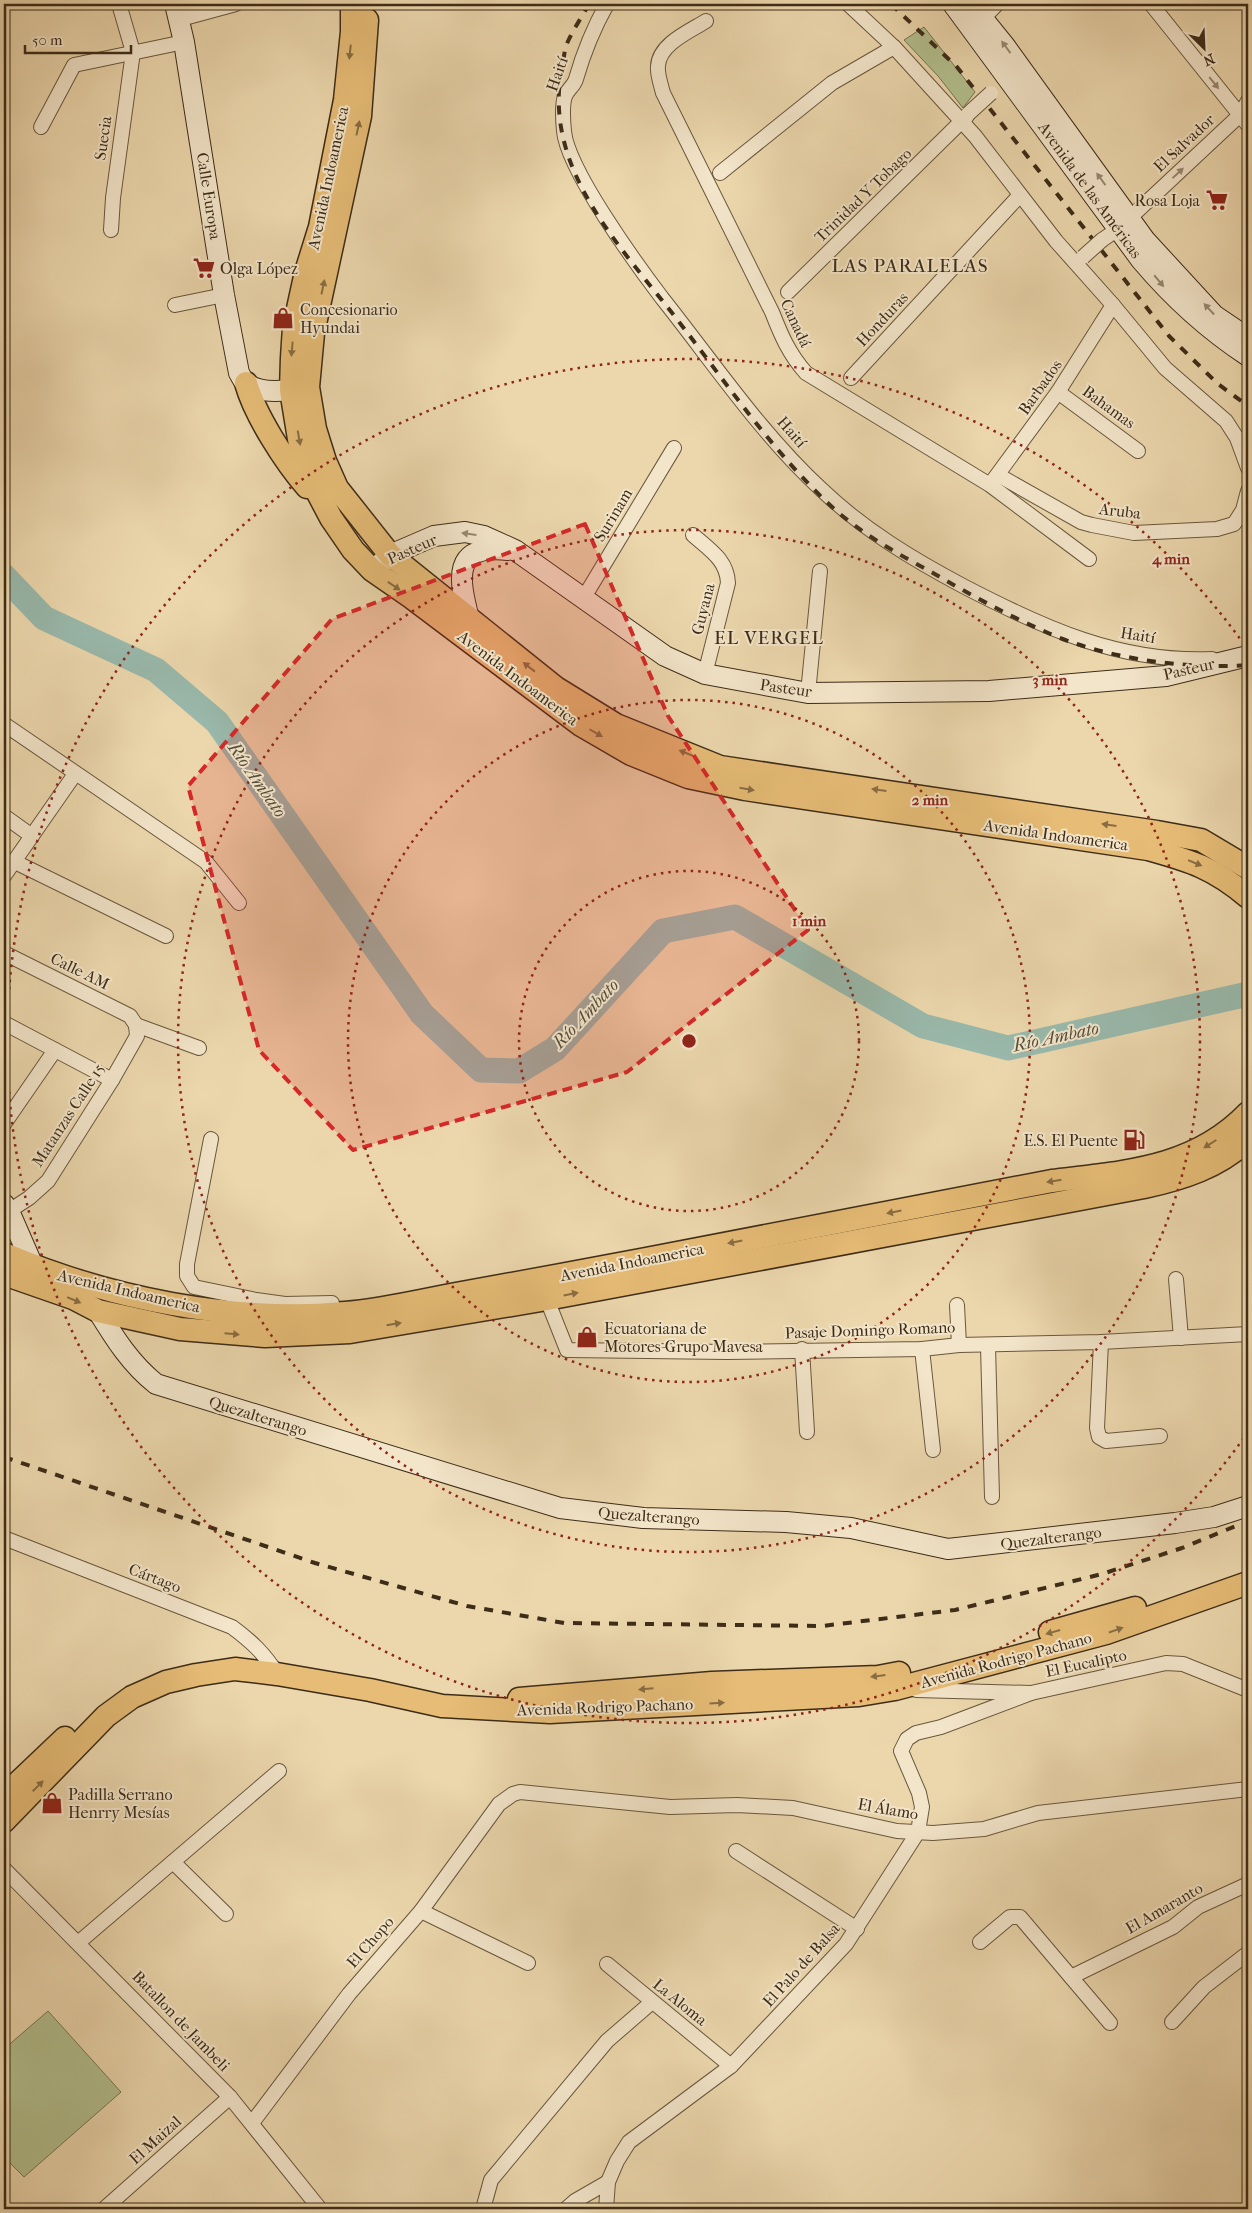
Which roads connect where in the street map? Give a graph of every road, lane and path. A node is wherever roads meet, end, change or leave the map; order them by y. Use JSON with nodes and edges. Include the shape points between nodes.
{"nodes":[{"id":1,"x":119,"y":4,"type":"edge"},
{"id":2,"x":236,"y":4,"type":"edge"},
{"id":3,"x":352,"y":4,"type":"edge"},
{"id":4,"x":367,"y":4,"type":"edge"},
{"id":5,"x":607,"y":4,"type":"edge"},
{"id":6,"x":848,"y":4,"type":"edge"},
{"id":7,"x":953,"y":4,"type":"edge"},
{"id":8,"x":1151,"y":4,"type":"edge"},
{"id":9,"x":176,"y":12,"type":"edge"},
{"id":10,"x":981,"y":14,"type":"edge"},
{"id":11,"x":706,"y":21,"type":"dead end"},
{"id":12,"x":184,"y":42,"type":"junction"},
{"id":13,"x":894,"y":47,"type":"junction"},
{"id":14,"x":132,"y":52,"type":"junction"},
{"id":15,"x":1009,"y":79,"type":"junction"},
{"id":16,"x":1248,"y":100,"type":"edge"},
{"id":17,"x":965,"y":118,"type":"junction"},
{"id":18,"x":1244,"y":120,"type":"edge"},
{"id":19,"x":41,"y":127,"type":"dead end"},
{"id":20,"x":720,"y":173,"type":"dead end"},
{"id":21,"x":1020,"y":194,"type":"junction"},
{"id":22,"x":1117,"y":229,"type":"junction"},
{"id":23,"x":111,"y":230,"type":"dead end"},
{"id":24,"x":1079,"y":261,"type":"junction"},
{"id":25,"x":788,"y":292,"type":"dead end"},
{"id":26,"x":224,"y":295,"type":"junction"},
{"id":27,"x":175,"y":305,"type":"dead end"},
{"id":28,"x":1113,"y":305,"type":"junction"},
{"id":29,"x":1248,"y":338,"type":"edge"},
{"id":30,"x":1248,"y":356,"type":"edge"},
{"id":31,"x":851,"y":378,"type":"dead end"},
{"id":32,"x":246,"y":383,"type":"junction"},
{"id":33,"x":300,"y":389,"type":"junction"},
{"id":34,"x":1058,"y":392,"type":"junction"},
{"id":35,"x":674,"y":448,"type":"dead end"},
{"id":36,"x":1138,"y":451,"type":"dead end"},
{"id":37,"x":1248,"y":468,"type":"edge"},
{"id":38,"x":994,"y":480,"type":"junction"},
{"id":39,"x":1248,"y":491,"type":"edge"},
{"id":40,"x":321,"y":498,"type":"junction"},
{"id":41,"x":693,"y":535,"type":"dead end"},
{"id":42,"x":515,"y":550,"type":"junction"},
{"id":43,"x":390,"y":555,"type":"junction"},
{"id":44,"x":1090,"y":559,"type":"dead end"},
{"id":45,"x":372,"y":570,"type":"junction"},
{"id":46,"x":820,"y":571,"type":"dead end"},
{"id":47,"x":584,"y":599,"type":"junction"},
{"id":48,"x":469,"y":619,"type":"junction"},
{"id":49,"x":1241,"y":657,"type":"edge"},
{"id":50,"x":705,"y":674,"type":"junction"},
{"id":51,"x":808,"y":693,"type":"junction"},
{"id":52,"x":4,"y":724,"type":"edge"},
{"id":53,"x":75,"y":774,"type":"junction"},
{"id":54,"x":4,"y":816,"type":"edge"},
{"id":55,"x":32,"y":836,"type":"junction"},
{"id":56,"x":1153,"y":840,"type":"junction"},
{"id":57,"x":14,"y":862,"type":"junction"},
{"id":58,"x":1248,"y":868,"type":"edge"},
{"id":59,"x":4,"y":876,"type":"edge"},
{"id":60,"x":1248,"y":897,"type":"edge"},
{"id":61,"x":239,"y":902,"type":"dead end"},
{"id":62,"x":166,"y":936,"type":"dead end"},
{"id":63,"x":4,"y":953,"type":"edge"},
{"id":64,"x":4,"y":1023,"type":"edge"},
{"id":65,"x":136,"y":1025,"type":"junction"},
{"id":66,"x":199,"y":1048,"type":"dead end"},
{"id":67,"x":55,"y":1050,"type":"junction"},
{"id":68,"x":112,"y":1080,"type":"junction"},
{"id":69,"x":1248,"y":1113,"type":"edge"},
{"id":70,"x":4,"y":1124,"type":"edge"},
{"id":71,"x":211,"y":1139,"type":"dead end"},
{"id":72,"x":1248,"y":1139,"type":"edge"},
{"id":73,"x":6,"y":1208,"type":"edge"},
{"id":74,"x":4,"y":1254,"type":"edge"},
{"id":75,"x":4,"y":1274,"type":"edge"},
{"id":76,"x":31,"y":1275,"type":"junction"},
{"id":77,"x":1176,"y":1279,"type":"dead end"},
{"id":78,"x":543,"y":1289,"type":"junction"},
{"id":79,"x":455,"y":1294,"type":"junction"},
{"id":80,"x":957,"y":1305,"type":"dead end"},
{"id":81,"x":98,"y":1311,"type":"junction"},
{"id":82,"x":1248,"y":1334,"type":"edge"},
{"id":83,"x":1182,"y":1338,"type":"junction"},
{"id":84,"x":1101,"y":1342,"type":"junction"},
{"id":85,"x":960,"y":1345,"type":"junction"},
{"id":86,"x":988,"y":1346,"type":"junction"},
{"id":87,"x":922,"y":1349,"type":"junction"},
{"id":88,"x":802,"y":1350,"type":"junction"},
{"id":89,"x":806,"y":1432,"type":"dead end"},
{"id":90,"x":1160,"y":1436,"type":"dead end"},
{"id":91,"x":933,"y":1450,"type":"dead end"},
{"id":92,"x":992,"y":1497,"type":"dead end"},
{"id":93,"x":1248,"y":1506,"type":"edge"},
{"id":94,"x":4,"y":1538,"type":"edge"},
{"id":95,"x":1248,"y":1567,"type":"edge"},
{"id":96,"x":1248,"y":1583,"type":"edge"},
{"id":97,"x":272,"y":1666,"type":"junction"},
{"id":98,"x":896,"y":1689,"type":"junction"},
{"id":99,"x":1248,"y":1690,"type":"edge"},
{"id":100,"x":1031,"y":1692,"type":"junction"},
{"id":101,"x":279,"y":1771,"type":"dead end"},
{"id":102,"x":1248,"y":1790,"type":"edge"},
{"id":103,"x":520,"y":1792,"type":"joint"},
{"id":104,"x":4,"y":1796,"type":"edge"},
{"id":105,"x":4,"y":1821,"type":"edge"},
{"id":106,"x":918,"y":1832,"type":"junction"},
{"id":107,"x":736,"y":1851,"type":"dead end"},
{"id":108,"x":173,"y":1862,"type":"junction"},
{"id":109,"x":4,"y":1869,"type":"edge"},
{"id":110,"x":1248,"y":1884,"type":"edge"},
{"id":111,"x":421,"y":1911,"type":"junction"},
{"id":112,"x":226,"y":1914,"type":"dead end"},
{"id":113,"x":857,"y":1929,"type":"junction"},
{"id":114,"x":980,"y":1942,"type":"dead end"},
{"id":115,"x":78,"y":1943,"type":"junction"},
{"id":116,"x":1248,"y":1953,"type":"edge"},
{"id":117,"x":528,"y":1963,"type":"dead end"},
{"id":118,"x":607,"y":1964,"type":"dead end"},
{"id":119,"x":1071,"y":1977,"type":"junction"},
{"id":120,"x":652,"y":2002,"type":"junction"},
{"id":121,"x":1172,"y":2022,"type":"dead end"},
{"id":122,"x":1110,"y":2023,"type":"dead end"},
{"id":123,"x":731,"y":2066,"type":"junction"},
{"id":124,"x":230,"y":2097,"type":"junction"},
{"id":125,"x":252,"y":2124,"type":"junction"},
{"id":126,"x":608,"y":2182,"type":"junction"},
{"id":127,"x":104,"y":2209,"type":"edge"},
{"id":128,"x":320,"y":2209,"type":"edge"},
{"id":129,"x":483,"y":2209,"type":"edge"},
{"id":130,"x":566,"y":2209,"type":"edge"},
{"id":131,"x":606,"y":2209,"type":"edge"}],
"edges":[{"from":1,"to":14,"type":"street"},
{"from":2,"to":9,"type":"street"},
{"from":3,"to":33,"type":"main road","name":"Avenida Indoamerica","one_way":true,"via":[[345,100],[320,227],[294,327]]},
{"from":33,"to":4,"type":"main road","name":"Avenida Indoamerica","one_way":true,"via":[[360,116]]},
{"from":5,"to":49,"type":"street","name":"Haití","via":[[583,51],[576,82],[565,96],[564,134],[569,149],[605,216],[638,267],[796,464],[864,527],[935,571],[1038,624],[1079,640],[1126,652],[1201,660]]},
{"from":6,"to":13,"type":"street"},
{"from":7,"to":10,"type":"street","name":"Avenida de las Américas"},
{"from":8,"to":18,"type":"street","one_way":true},
{"from":9,"to":12,"type":"street","name":"Calle Europa"},
{"from":10,"to":15,"type":"street","name":"Avenida de las Américas"},
{"from":22,"to":10,"type":"street","name":"Avenida de las Américas","one_way":true},
{"from":11,"to":38,"type":"street","name":"Canadá","via":[[671,43],[662,53],[658,66],[663,93],[772,312],[784,346],[806,373]]},
{"from":12,"to":14,"type":"street"},
{"from":12,"to":26,"type":"street","name":"Calle Europa"},
{"from":13,"to":17,"type":"street"},
{"from":13,"to":20,"type":"street","via":[[832,83]]},
{"from":14,"to":19,"type":"street","via":[[74,65]]},
{"from":14,"to":23,"type":"street","name":"Suecia"},
{"from":15,"to":17,"type":"street","name":"Trinidad Y Tobago","bridge":true},
{"from":15,"to":22,"type":"street","name":"Avenida de las Américas"},
{"from":16,"to":18,"type":"street","name":"El Salvador"},
{"from":17,"to":21,"type":"street"},
{"from":17,"to":25,"type":"street","name":"Trinidad Y Tobago"},
{"from":22,"to":18,"type":"street","name":"El Salvador","one_way":true},
{"from":21,"to":24,"type":"street"},
{"from":21,"to":31,"type":"street","name":"Honduras"},
{"from":22,"to":24,"type":"street","name":"El Salvador","bridge":true},
{"from":29,"to":22,"type":"street","name":"Avenida de las Américas","one_way":true,"via":[[1214,315],[1145,240]]},
{"from":22,"to":30,"type":"street","name":"Avenida de las Américas","one_way":true,"via":[[1168,292],[1199,321]]},
{"from":24,"to":28,"type":"street"},
{"from":26,"to":27,"type":"street"},
{"from":26,"to":32,"type":"street","name":"Calle Europa","via":[[239,373]]},
{"from":28,"to":34,"type":"street","name":"Barbados"},
{"from":28,"to":37,"type":"street","via":[[1165,368],[1226,421],[1237,438]]},
{"from":32,"to":33,"type":"street","via":[[258,388]]},
{"from":32,"to":40,"type":"main road","via":[[251,400],[299,478]]},
{"from":33,"to":40,"type":"main road","name":"Avenida Indoamerica","one_way":true,"via":[[300,445],[311,480]]},
{"from":33,"to":43,"type":"main road","name":"Avenida Indoamerica","via":[[337,488]]},
{"from":34,"to":36,"type":"street","name":"Bahamas"},
{"from":34,"to":38,"type":"street","name":"Barbados"},
{"from":35,"to":47,"type":"street","name":"Surinam"},
{"from":38,"to":39,"type":"street","name":"Aruba","via":[[1080,522],[1134,533],[1234,524],[1243,510]]},
{"from":38,"to":44,"type":"street","name":"Canadá"},
{"from":40,"to":45,"type":"main road","name":"Avenida Indoamerica","via":[[353,550]]},
{"from":41,"to":50,"type":"street","name":"Guyana","via":[[720,559],[728,571],[728,583]]},
{"from":42,"to":43,"type":"street","name":"Pasteur","one_way":true,"via":[[484,536],[464,532],[434,536]]},
{"from":42,"to":47,"type":"street","name":"Pasteur"},
{"from":42,"to":48,"type":"street","via":[[486,549],[464,565],[460,578]]},
{"from":43,"to":45,"type":"street","name":"Pasteur"},
{"from":43,"to":48,"type":"main road","name":"Avenida Indoamerica"},
{"from":45,"to":56,"type":"main road","name":"Avenida Indoamerica","one_way":true,"via":[[581,725],[631,754],[688,778],[745,789]]},
{"from":46,"to":51,"type":"street"},
{"from":47,"to":50,"type":"street","name":"Pasteur","via":[[665,656]]},
{"from":56,"to":48,"type":"main road","name":"Avenida Indoamerica","one_way":true,"via":[[720,767],[616,725],[556,688]]},
{"from":49,"to":51,"type":"street","name":"Pasteur","via":[[1166,676],[999,690]]},
{"from":50,"to":51,"type":"street","name":"Pasteur"},
{"from":52,"to":53,"type":"street"},
{"from":53,"to":55,"type":"street"},
{"from":53,"to":61,"type":"street","via":[[206,862]]},
{"from":54,"to":55,"type":"street"},
{"from":55,"to":57,"type":"street"},
{"from":56,"to":58,"type":"main road","name":"Avenida Indoamerica","via":[[1201,840]]},
{"from":56,"to":60,"type":"main road","name":"Avenida Indoamerica","one_way":true,"via":[[1227,878]]},
{"from":57,"to":59,"type":"street"},
{"from":57,"to":62,"type":"street"},
{"from":63,"to":65,"type":"street","name":"Calle AM","via":[[130,1016]]},
{"from":64,"to":67,"type":"street"},
{"from":65,"to":66,"type":"street","name":"Calle AM"},
{"from":65,"to":68,"type":"street","name":"Matanzas Calle 15","via":[[137,1036]]},
{"from":67,"to":68,"type":"street"},
{"from":67,"to":70,"type":"street"},
{"from":68,"to":73,"type":"street","name":"Matanzas Calle 15","via":[[48,1180],[29,1198]]},
{"from":69,"to":78,"type":"main road","name":"Avenida Indoamerica","one_way":true,"via":[[1235,1127],[1209,1145],[1180,1159],[1052,1181]]},
{"from":71,"to":79,"type":"street","via":[[187,1264],[187,1276],[194,1287],[285,1304],[365,1302],[444,1288]]},
{"from":78,"to":72,"type":"main road","name":"Avenida Indoamerica","one_way":true,"via":[[1182,1178],[1209,1166]]},
{"from":73,"to":76,"type":"street"},
{"from":74,"to":76,"type":"main road","name":"Avenida Indoamerica"},
{"from":75,"to":76,"type":"main road","name":"Avenida Indoamerica"},
{"from":76,"to":79,"type":"main road","name":"Avenida Indoamerica","via":[[55,1274],[137,1296],[206,1309],[281,1314],[344,1313]]},
{"from":76,"to":81,"type":"main road","name":"Avenida Indoamerica","one_way":true},
{"from":77,"to":83,"type":"street"},
{"from":78,"to":79,"type":"main road","name":"Avenida Indoamerica"},
{"from":81,"to":78,"type":"main road","name":"Avenida Indoamerica","one_way":true,"via":[[180,1329],[265,1336],[350,1332]]},
{"from":78,"to":88,"type":"street","name":"Pasaje Domingo Romano","via":[[567,1350]]},
{"from":80,"to":85,"type":"street"},
{"from":81,"to":93,"type":"street","name":"Quezalterango","via":[[140,1372],[156,1384],[560,1508],[643,1518],[786,1522],[851,1528],[948,1549],[1175,1523]]},
{"from":82,"to":83,"type":"street","name":"Pasaje Domingo Romano"},
{"from":83,"to":84,"type":"street","name":"Pasaje Domingo Romano"},
{"from":84,"to":86,"type":"street","name":"Pasaje Domingo Romano"},
{"from":84,"to":90,"type":"street","via":[[1099,1436],[1106,1442]]},
{"from":85,"to":86,"type":"street","name":"Pasaje Domingo Romano"},
{"from":85,"to":87,"type":"street","name":"Pasaje Domingo Romano"},
{"from":86,"to":92,"type":"street"},
{"from":87,"to":88,"type":"street","name":"Pasaje Domingo Romano"},
{"from":87,"to":91,"type":"street"},
{"from":88,"to":89,"type":"street"},
{"from":94,"to":97,"type":"street","name":"Cártago","via":[[232,1627],[251,1641]]},
{"from":95,"to":97,"type":"main road","name":"Avenida Rodrigo Pachano","one_way":true,"via":[[1120,1612],[930,1667],[878,1676],[712,1683],[520,1699],[442,1692]]},
{"from":98,"to":96,"type":"main road","name":"Avenida Rodrigo Pachano","one_way":true,"via":[[1106,1633]]},
{"from":97,"to":98,"type":"main road","name":"Avenida Rodrigo Pachano","one_way":true,"via":[[442,1706],[550,1712],[859,1695]]},
{"from":97,"to":104,"type":"main road","name":"Avenida Rodrigo Pachano","via":[[230,1658],[187,1663],[153,1674],[116,1692]]},
{"from":105,"to":97,"type":"main road","name":"Avenida Rodrigo Pachano","one_way":true,"via":[[106,1716],[132,1697],[166,1682],[196,1675]]},
{"from":98,"to":100,"type":"street","name":"El Eucalipto"},
{"from":99,"to":100,"type":"street","name":"El Eucalipto","via":[[1183,1664],[1166,1663]]},
{"from":100,"to":106,"type":"street","name":"El Palo de Balsa","via":[[941,1727],[916,1733],[902,1745],[901,1751],[922,1807]]},
{"from":101,"to":108,"type":"street"},
{"from":102,"to":106,"type":"street","name":"El Álamo","via":[[1038,1813],[984,1829]]},
{"from":103,"to":106,"type":"street","name":"El Álamo","via":[[670,1807],[737,1805],[793,1808],[897,1831]]},
{"from":103,"to":111,"type":"street","name":"El Chopo","via":[[499,1804]]},
{"from":106,"to":113,"type":"street","name":"El Palo de Balsa"},
{"from":107,"to":113,"type":"street"},
{"from":108,"to":112,"type":"street"},
{"from":108,"to":115,"type":"street"},
{"from":109,"to":115,"type":"street","name":"Batallon de Jambeli"},
{"from":110,"to":119,"type":"street","name":"El Amaranto","via":[[1198,1907],[1173,1927]]},
{"from":111,"to":117,"type":"street"},
{"from":111,"to":125,"type":"street","name":"El Chopo","via":[[349,1994]]},
{"from":113,"to":123,"type":"street","name":"El Palo de Balsa"},
{"from":114,"to":119,"type":"street","via":[[1010,1917],[1020,1917]]},
{"from":115,"to":124,"type":"street","name":"Batallon de Jambeli"},
{"from":116,"to":121,"type":"street","via":[[1204,1987]]},
{"from":118,"to":120,"type":"street","name":"La Aloma"},
{"from":119,"to":122,"type":"street"},
{"from":120,"to":123,"type":"street","name":"La Aloma"},
{"from":120,"to":129,"type":"street","via":[[607,2041],[491,2180]]},
{"from":123,"to":126,"type":"street","name":"El Palo de Balsa","via":[[629,2142]]},
{"from":124,"to":125,"type":"street","name":"Batallon de Jambeli"},
{"from":124,"to":127,"type":"street","name":"El Maizal"},
{"from":125,"to":128,"type":"street","name":"Batallon de Jambeli"},
{"from":126,"to":130,"type":"street","via":[[575,2200]]},
{"from":126,"to":131,"type":"street","name":"El Palo de Balsa"}]}
